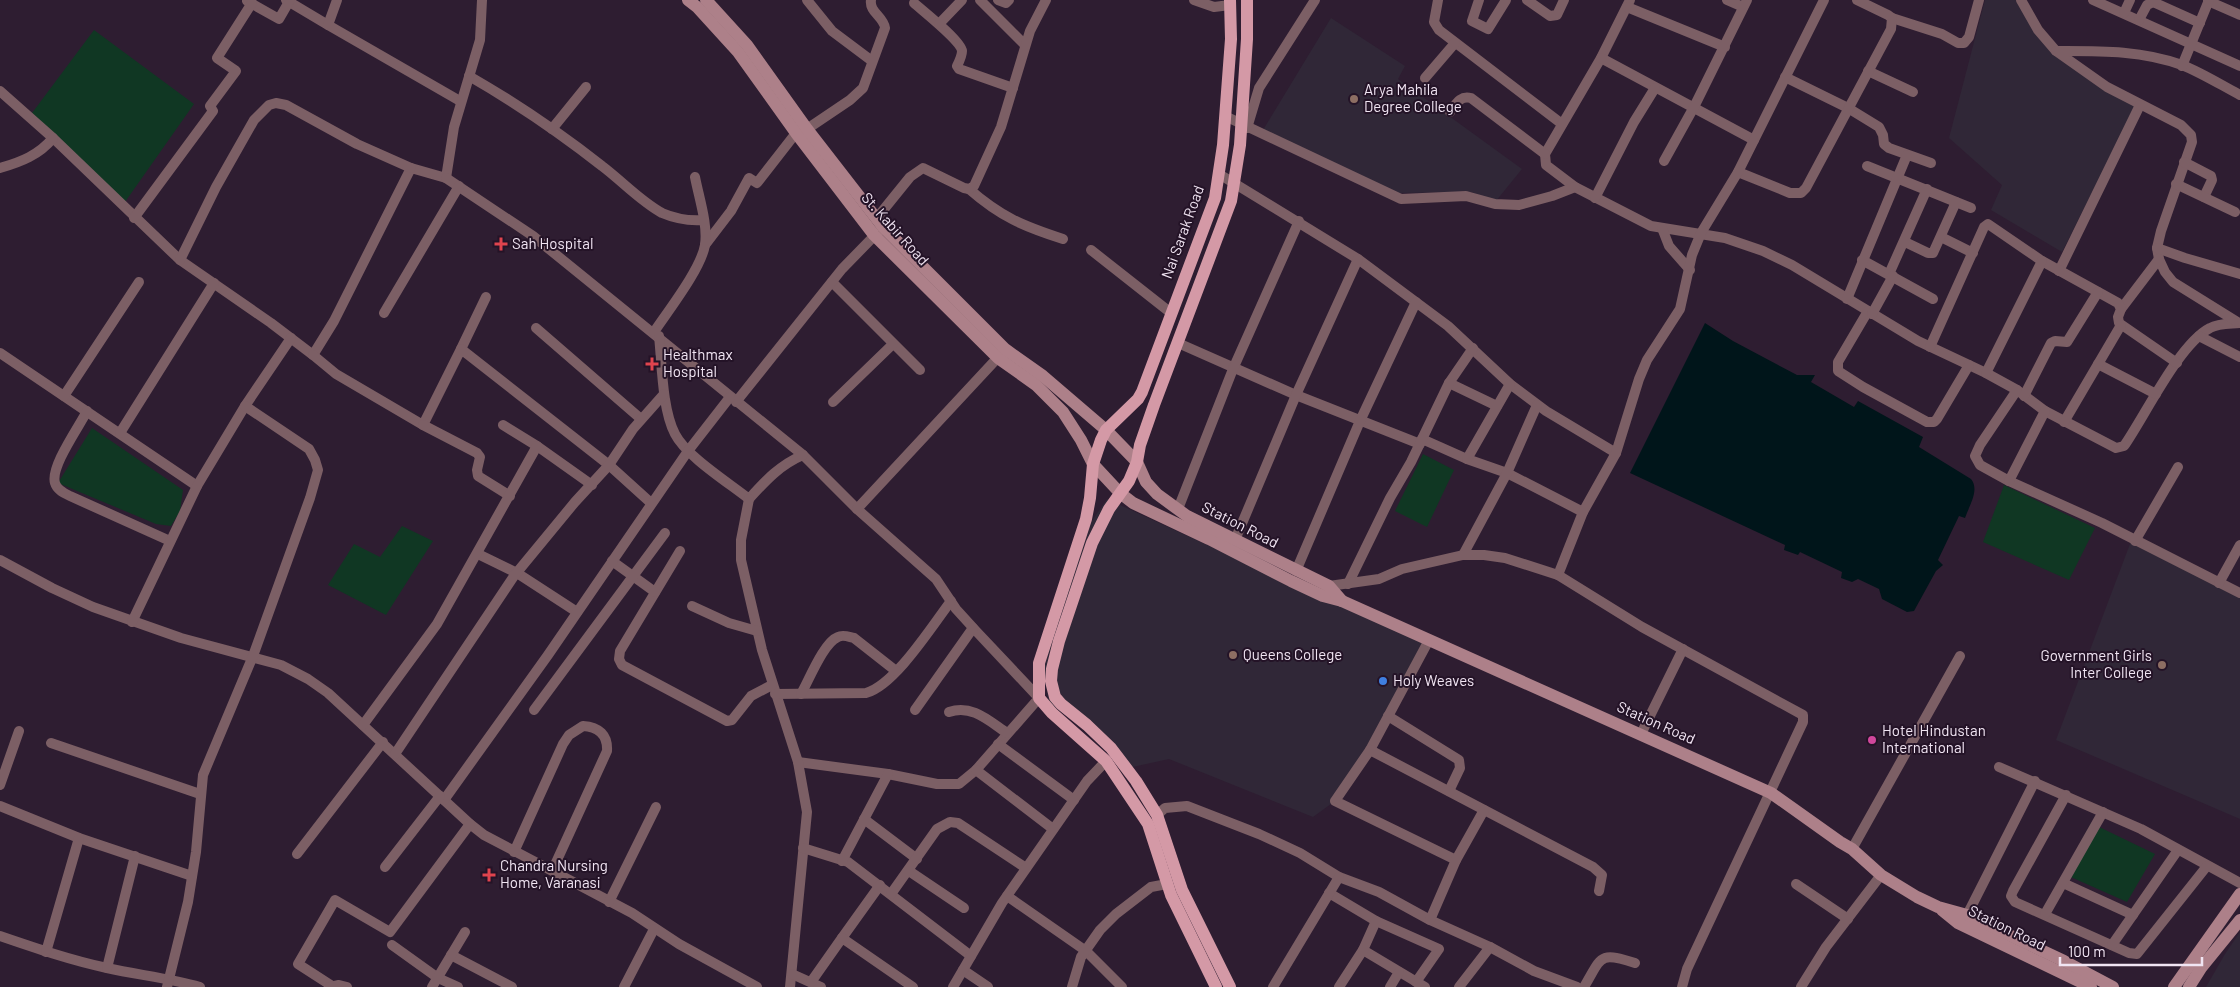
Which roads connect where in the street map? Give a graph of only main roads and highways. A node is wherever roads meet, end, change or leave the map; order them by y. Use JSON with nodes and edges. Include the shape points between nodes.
{"nodes":[{"id":1,"x":1247,"y":0,"type":"edge"},
{"id":2,"x":1230,"y":3,"type":"edge"},
{"id":3,"x":1229,"y":59,"type":"junction"},
{"id":4,"x":1246,"y":60,"type":"junction"},
{"id":5,"x":1216,"y":987,"type":"edge"},
{"id":6,"x":1230,"y":987,"type":"edge"}],
"edges":[{"from":1,"to":4,"type":"main road"},
{"from":2,"to":3,"type":"main road","name":"Nai Sarak Road"},
{"from":3,"to":4,"type":"main road"},
{"from":3,"to":5,"type":"main road","name":"Nai Sarak Road","via":[[1220,174],[1209,216],[1142,392],[1106,430],[1101,440],[1093,464],[1086,518],[1039,663],[1039,698],[1106,761],[1148,824],[1167,884]]},
{"from":4,"to":6,"type":"main road","via":[[1244,126],[1225,220],[1154,405],[1137,462],[1092,543],[1059,641],[1051,681],[1061,704],[1111,748],[1157,815],[1182,890]]}]}
